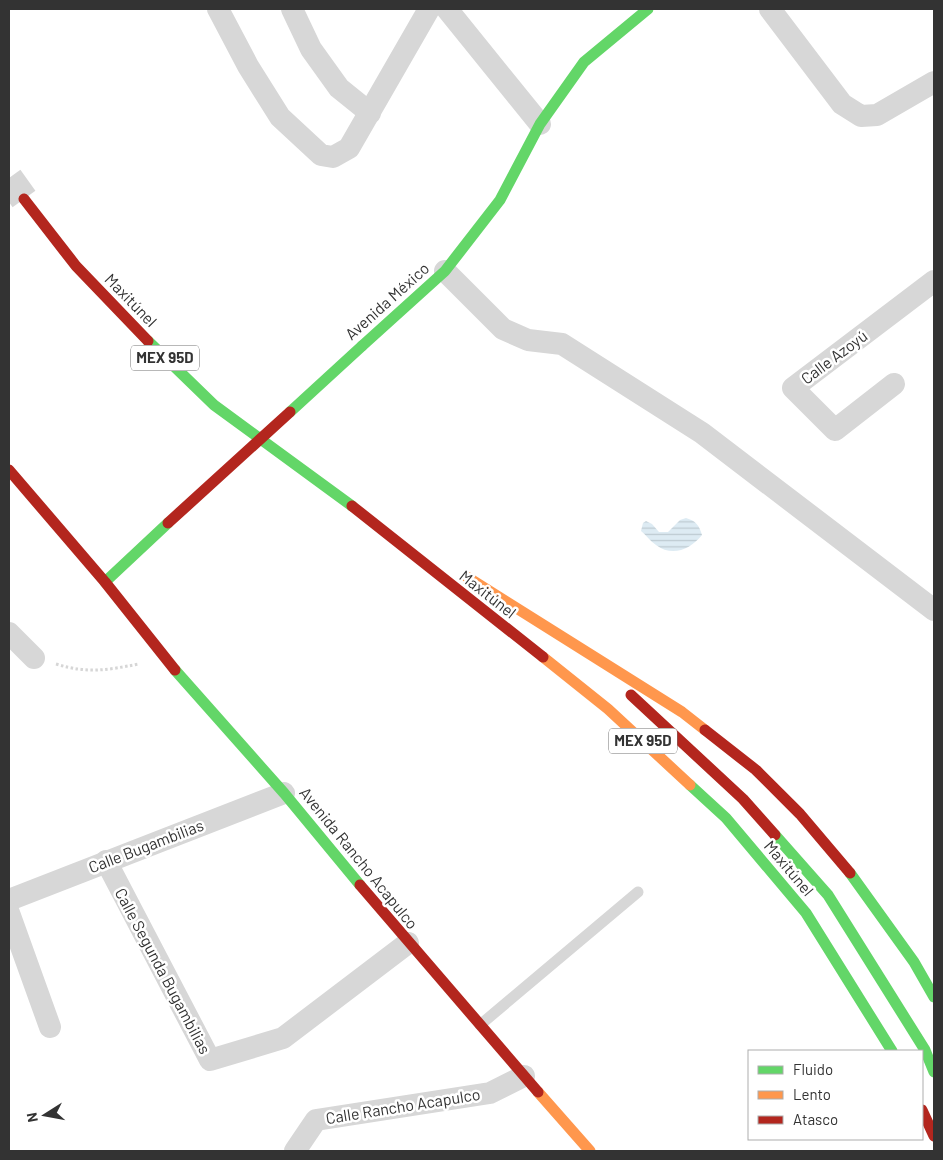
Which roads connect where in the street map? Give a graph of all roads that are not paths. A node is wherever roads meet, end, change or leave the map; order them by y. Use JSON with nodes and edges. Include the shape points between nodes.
{"nodes":[{"id":1,"x":218,"y":9,"type":"edge"},
{"id":2,"x":292,"y":9,"type":"edge"},
{"id":3,"x":429,"y":9,"type":"edge"},
{"id":4,"x":447,"y":9,"type":"edge"},
{"id":5,"x":648,"y":9,"type":"edge"},
{"id":6,"x":770,"y":9,"type":"edge"},
{"id":7,"x":934,"y":82,"type":"edge"},
{"id":8,"x":370,"y":113,"type":"junction"},
{"id":9,"x":540,"y":124,"type":"junction"},
{"id":10,"x":24,"y":198,"type":"tunnel mouth"},
{"id":11,"x":445,"y":271,"type":"junction"},
{"id":12,"x":934,"y":281,"type":"edge"},
{"id":13,"x":894,"y":384,"type":"dead end"},
{"id":14,"x":9,"y":470,"type":"edge"},
{"id":15,"x":331,"y":490,"type":"junction"},
{"id":16,"x":440,"y":560,"type":"dead end"},
{"id":17,"x":456,"y":570,"type":"dead end"},
{"id":18,"x":105,"y":582,"type":"junction"},
{"id":19,"x":934,"y":610,"type":"edge"},
{"id":20,"x":9,"y":633,"type":"edge"},
{"id":21,"x":590,"y":656,"type":"junction"},
{"id":22,"x":34,"y":658,"type":"road end"},
{"id":23,"x":284,"y":793,"type":"junction"},
{"id":24,"x":106,"y":861,"type":"junction"},
{"id":25,"x":638,"y":892,"type":"dead end"},
{"id":26,"x":9,"y":900,"type":"edge"},
{"id":27,"x":9,"y":913,"type":"edge"},
{"id":28,"x":408,"y":943,"type":"junction"},
{"id":29,"x":934,"y":997,"type":"edge"},
{"id":30,"x":480,"y":1025,"type":"junction"},
{"id":31,"x":50,"y":1027,"type":"dead end"},
{"id":32,"x":891,"y":1050,"type":"edge"},
{"id":33,"x":934,"y":1072,"type":"edge"},
{"id":34,"x":524,"y":1076,"type":"junction"},
{"id":35,"x":923,"y":1112,"type":"edge"},
{"id":36,"x":934,"y":1136,"type":"edge"},
{"id":37,"x":295,"y":1151,"type":"edge"},
{"id":38,"x":590,"y":1151,"type":"edge"}],
"edges":[{"from":1,"to":8,"type":"street","via":[[280,117],[321,155],[333,157],[349,148]]},
{"from":2,"to":8,"type":"street","via":[[311,49],[340,88]]},
{"from":3,"to":8,"type":"street"},
{"from":4,"to":9,"type":"street"},
{"from":5,"to":9,"type":"main road","name":"Avenida México","via":[[584,62]]},
{"from":6,"to":7,"type":"street","via":[[842,104],[860,116],[877,115]]},
{"from":9,"to":11,"type":"main road","name":"Avenida México","via":[[500,200]]},
{"from":10,"to":15,"type":"main road","name":"Maxitúnel","number":"MEX 95D","via":[[76,266],[214,405]]},
{"from":11,"to":18,"type":"main road","name":"Avenida México","bridge":true},
{"from":11,"to":19,"type":"street","via":[[503,329],[528,340],[562,344],[702,434]]},
{"from":12,"to":13,"type":"street","name":"Calle Azoyú","via":[[793,388],[835,430]]},
{"from":14,"to":18,"type":"main road"},
{"from":15,"to":16,"type":"main road","number":"MEX 95D"},
{"from":15,"to":32,"type":"main road","name":"Maxitúnel","number":"MEX 95D","via":[[608,709],[726,818],[806,913]]},
{"from":17,"to":21,"type":"main road","number":"MEX 95D"},
{"from":18,"to":23,"type":"main road","name":"Avenida Rancho Acapulco","via":[[166,659]]},
{"from":20,"to":22,"type":"street"},
{"from":21,"to":29,"type":"main road","via":[[682,712],[756,770],[800,814],[863,889],[914,962]]},
{"from":21,"to":33,"type":"main road","number":"MEX 95D","via":[[743,799],[828,895],[925,1050]]},
{"from":23,"to":24,"type":"street","name":"Calle Bugambilias"},
{"from":23,"to":28,"type":"main road","name":"Avenida Rancho Acapulco"},
{"from":24,"to":26,"type":"street","name":"Calle Bugambilias"},
{"from":24,"to":28,"type":"street","name":"Calle Segunda Bugambilias","via":[[210,1060],[283,1038]]},
{"from":25,"to":30,"type":"lane"},
{"from":27,"to":31,"type":"street"},
{"from":28,"to":30,"type":"main road","name":"Avenida Rancho Acapulco"},
{"from":30,"to":34,"type":"main road","name":"Avenida Rancho Acapulco"},
{"from":34,"to":37,"type":"street","name":"Calle Rancho Acapulco","via":[[490,1093],[316,1120]]},
{"from":34,"to":38,"type":"main road","name":"Avenida Rancho Acapulco"},
{"from":35,"to":36,"type":"main road"}]}
